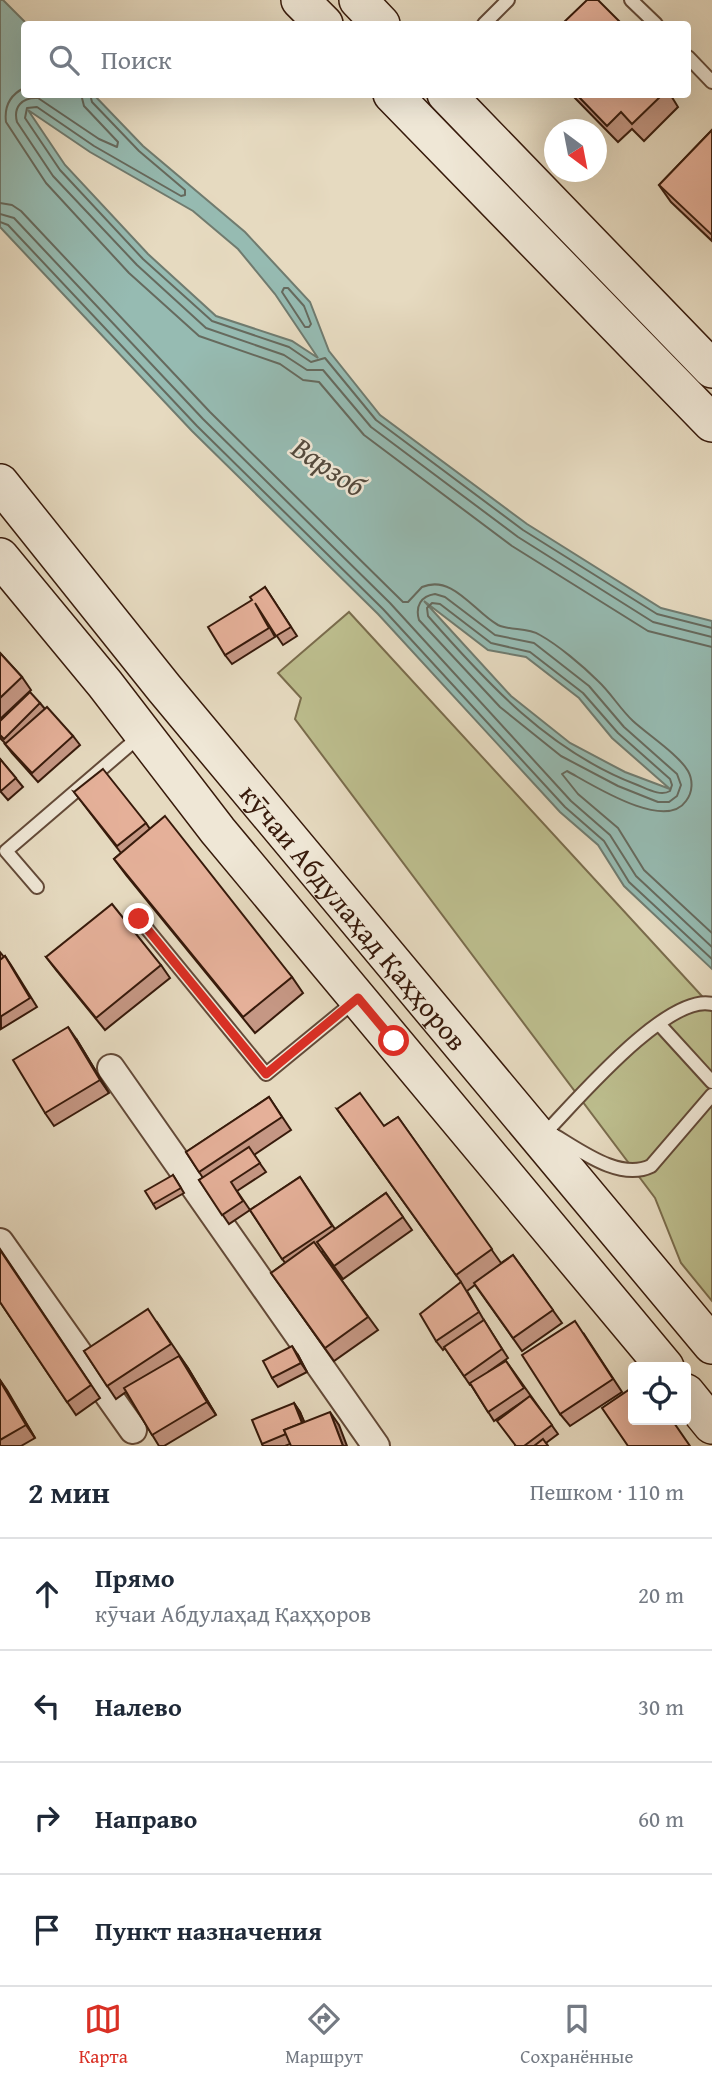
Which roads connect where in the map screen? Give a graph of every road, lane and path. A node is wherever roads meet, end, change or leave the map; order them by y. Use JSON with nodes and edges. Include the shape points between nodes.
{"nodes":[{"id":1,"x":300,"y":0,"type":"edge"},
{"id":2,"x":358,"y":0,"type":"edge"},
{"id":3,"x":508,"y":0,"type":"edge"},
{"id":4,"x":632,"y":0,"type":"edge"},
{"id":5,"x":321,"y":21,"type":"edge"},
{"id":6,"x":378,"y":21,"type":"edge"},
{"id":7,"x":487,"y":21,"type":"edge"},
{"id":8,"x":653,"y":21,"type":"edge"},
{"id":9,"x":691,"y":60,"type":"edge"},
{"id":10,"x":712,"y":82,"type":"edge"},
{"id":11,"x":396,"y":98,"type":"edge"},
{"id":12,"x":450,"y":98,"type":"edge"},
{"id":13,"x":712,"y":369,"type":"edge"},
{"id":14,"x":712,"y":423,"type":"edge"},
{"id":15,"x":0,"y":483,"type":"edge"},
{"id":16,"x":4,"y":566,"type":"edge"},
{"id":17,"x":143,"y":733,"type":"junction"},
{"id":18,"x":37,"y":887,"type":"dead end"},
{"id":19,"x":139,"y":919,"type":"dead end"},
{"id":20,"x":358,"y":998,"type":"junction"},
{"id":21,"x":712,"y":1004,"type":"edge"},
{"id":22,"x":659,"y":1024,"type":"junction"},
{"id":23,"x":111,"y":1068,"type":"dead end"},
{"id":24,"x":712,"y":1082,"type":"edge"},
{"id":25,"x":712,"y":1096,"type":"edge"},
{"id":26,"x":0,"y":1242,"type":"edge"},
{"id":27,"x":712,"y":1345,"type":"edge"},
{"id":28,"x":661,"y":1362,"type":"edge"},
{"id":29,"x":691,"y":1399,"type":"edge"},
{"id":30,"x":712,"y":1425,"type":"edge"},
{"id":31,"x":133,"y":1430,"type":"dead end"},
{"id":32,"x":376,"y":1446,"type":"edge"}],
"edges":[{"from":1,"to":5,"type":"main road"},
{"from":2,"to":6,"type":"main road"},
{"from":3,"to":7,"type":"lane"},
{"from":4,"to":8,"type":"lane"},
{"from":9,"to":10,"type":"lane"},
{"from":11,"to":14,"type":"main road"},
{"from":12,"to":13,"type":"main road"},
{"from":15,"to":27,"type":"main road","name":"кӯчаи Абдулаҳад Қаҳҳоров","via":[[164,688]]},
{"from":16,"to":17,"type":"main road","name":"кӯчаи Абдулаҳад Қаҳҳоров"},
{"from":17,"to":18,"type":"lane","via":[[6,851]]},
{"from":17,"to":20,"type":"main road","name":"кӯчаи Абдулаҳад Қаҳҳоров","via":[[218,831]]},
{"from":19,"to":20,"type":"lane","via":[[266,1074]]},
{"from":20,"to":28,"type":"main road","name":"кӯчаи Абдулаҳад Қаҳҳоров"},
{"from":21,"to":22,"type":"lane","via":[[684,1008]]},
{"from":22,"to":24,"type":"lane"},
{"from":22,"to":25,"type":"lane","via":[[612,1063],[547,1131],[605,1163],[642,1171]]},
{"from":23,"to":32,"type":"street"},
{"from":26,"to":31,"type":"street"},
{"from":29,"to":30,"type":"main road"}]}
